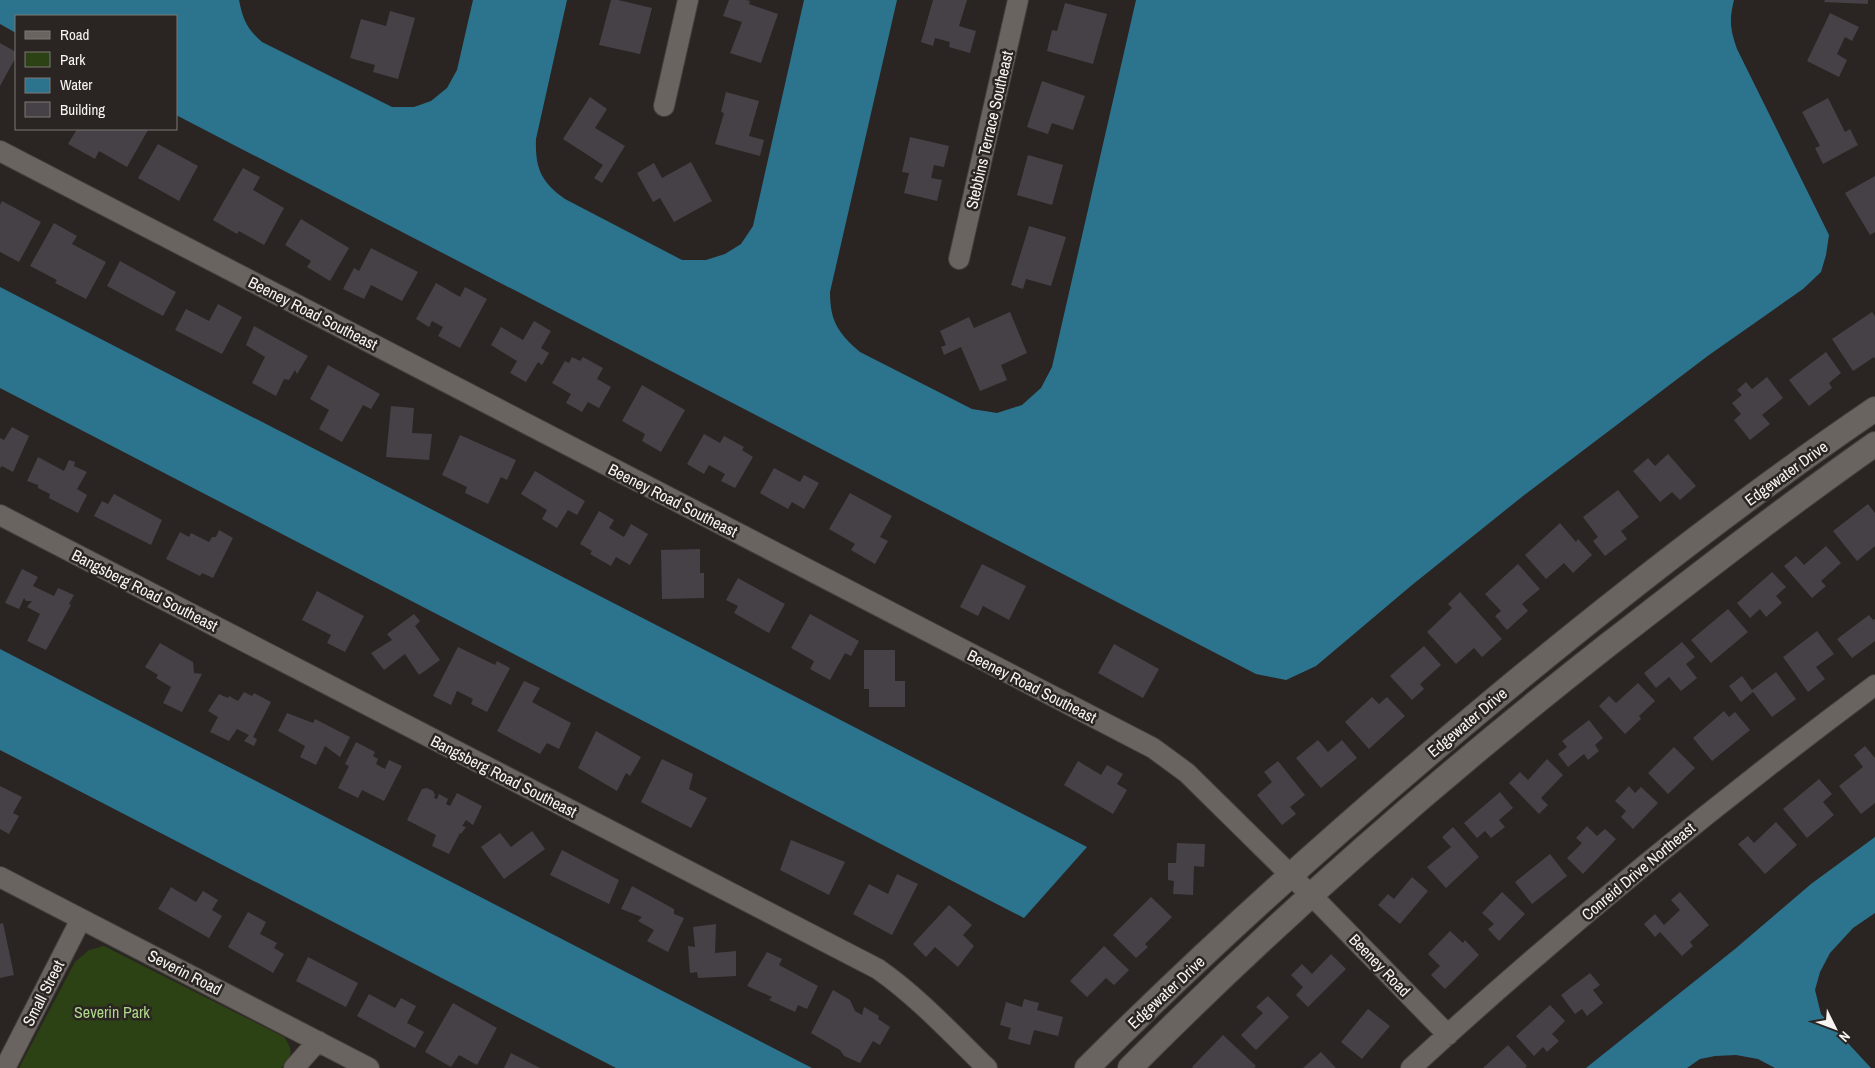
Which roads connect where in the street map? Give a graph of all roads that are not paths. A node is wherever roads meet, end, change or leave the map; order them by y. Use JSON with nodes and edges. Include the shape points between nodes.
{"nodes":[{"id":1,"x":688,"y":0,"type":"edge"},
{"id":2,"x":1018,"y":0,"type":"edge"},
{"id":3,"x":664,"y":106,"type":"dead end"},
{"id":4,"x":0,"y":152,"type":"edge"},
{"id":5,"x":959,"y":259,"type":"dead end"},
{"id":6,"x":1875,"y":409,"type":"edge"},
{"id":7,"x":1875,"y":444,"type":"edge"},
{"id":8,"x":0,"y":515,"type":"edge"},
{"id":9,"x":1661,"y":566,"type":"junction"},
{"id":10,"x":1677,"y":590,"type":"junction"},
{"id":11,"x":1875,"y":685,"type":"edge"},
{"id":12,"x":1291,"y":875,"type":"junction"},
{"id":13,"x":0,"y":877,"type":"edge"},
{"id":14,"x":1312,"y":895,"type":"junction"},
{"id":15,"x":81,"y":919,"type":"junction"},
{"id":16,"x":1448,"y":1035,"type":"junction"},
{"id":17,"x":318,"y":1041,"type":"junction"},
{"id":18,"x":5,"y":1068,"type":"edge"},
{"id":19,"x":294,"y":1068,"type":"edge"},
{"id":20,"x":369,"y":1068,"type":"edge"},
{"id":21,"x":987,"y":1068,"type":"edge"},
{"id":22,"x":1087,"y":1068,"type":"edge"},
{"id":23,"x":1130,"y":1068,"type":"edge"},
{"id":24,"x":1411,"y":1068,"type":"edge"}],
"edges":[{"from":1,"to":3,"type":"street"},
{"from":2,"to":5,"type":"street","name":"Stebbins Terrace Southeast"},
{"from":4,"to":12,"type":"street","name":"Beeney Road Southeast","via":[[1153,748],[1186,773]]},
{"from":6,"to":9,"type":"street","name":"Edgewater Drive"},
{"from":7,"to":10,"type":"street","name":"Edgewater Drive"},
{"from":8,"to":21,"type":"street","name":"Bangsberg Road Southeast","via":[[878,970],[913,997]]},
{"from":9,"to":10,"type":"street"},
{"from":9,"to":12,"type":"street","name":"Edgewater Drive","via":[[1416,764]]},
{"from":10,"to":14,"type":"street","name":"Edgewater Drive","via":[[1530,706]]},
{"from":11,"to":16,"type":"street","name":"Conreid Drive Northeast","via":[[1669,844]]},
{"from":12,"to":14,"type":"street","name":"Beeney Road Southeast"},
{"from":12,"to":22,"type":"street","name":"Edgewater Drive"},
{"from":13,"to":15,"type":"street","name":"Severin Road"},
{"from":14,"to":16,"type":"street","name":"Beeney Road"},
{"from":14,"to":23,"type":"street","name":"Edgewater Drive","via":[[1229,970]]},
{"from":15,"to":17,"type":"street","name":"Severin Road"},
{"from":15,"to":18,"type":"street","name":"Small Street"},
{"from":16,"to":24,"type":"street","name":"Conreid Drive Northeast"},
{"from":17,"to":19,"type":"street"},
{"from":17,"to":20,"type":"street","name":"Severin Road"}]}
